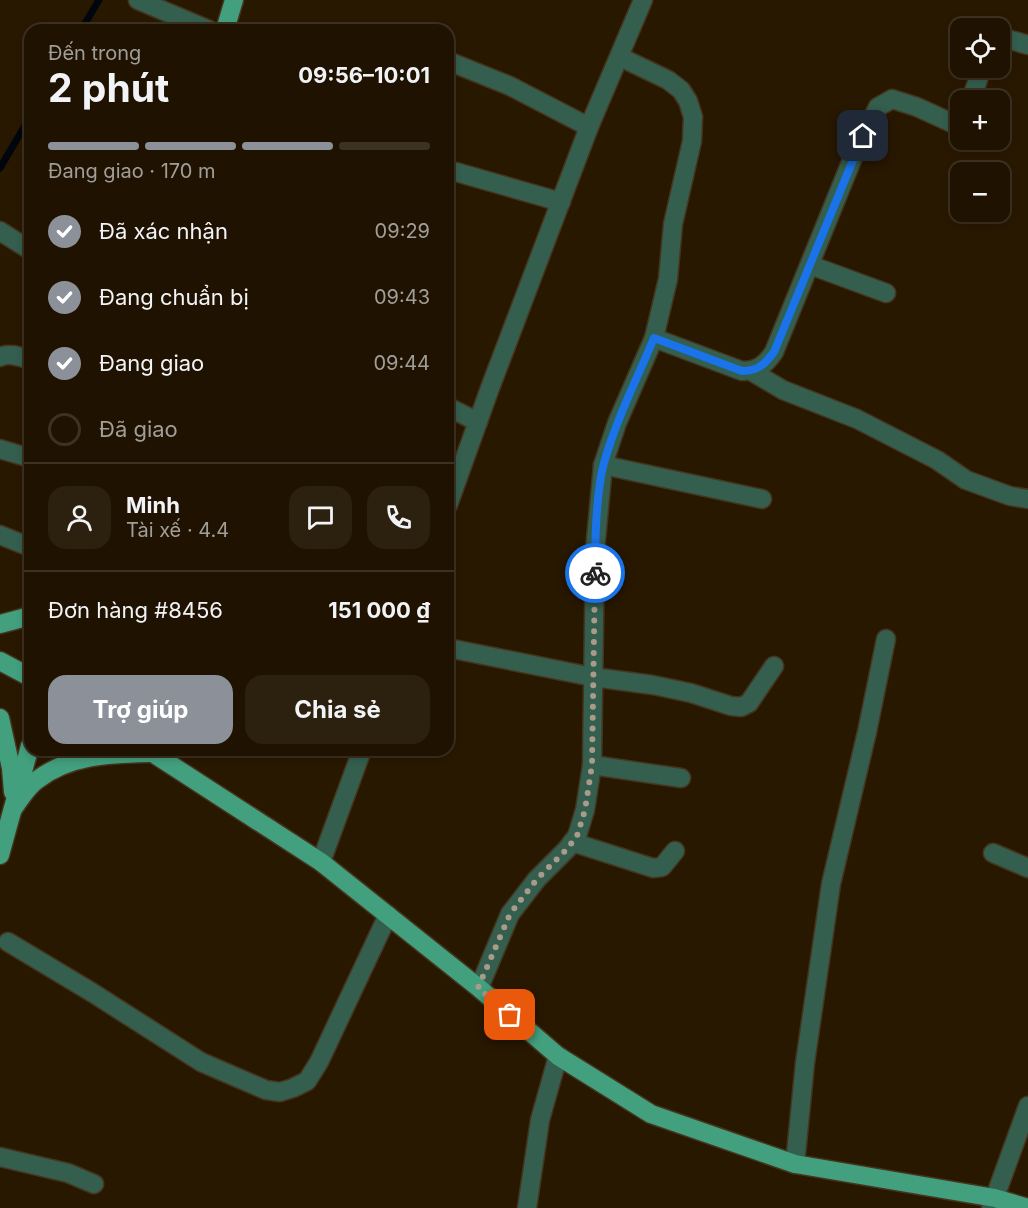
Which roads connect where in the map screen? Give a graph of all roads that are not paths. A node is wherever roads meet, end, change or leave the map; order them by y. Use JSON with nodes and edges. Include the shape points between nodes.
{"nodes":[{"id":1,"x":138,"y":0,"type":"edge"},
{"id":2,"x":234,"y":0,"type":"edge"},
{"id":3,"x":643,"y":0,"type":"edge"},
{"id":4,"x":195,"y":24,"type":"edge"},
{"id":5,"x":227,"y":24,"type":"edge"},
{"id":6,"x":1010,"y":39,"type":"edge"},
{"id":7,"x":1028,"y":45,"type":"edge"},
{"id":8,"x":620,"y":57,"type":"junction"},
{"id":9,"x":454,"y":63,"type":"edge"},
{"id":10,"x":950,"y":122,"type":"edge"},
{"id":11,"x":589,"y":127,"type":"junction"},
{"id":12,"x":456,"y":172,"type":"dead end"},
{"id":13,"x":561,"y":202,"type":"junction"},
{"id":14,"x":0,"y":231,"type":"edge"},
{"id":15,"x":24,"y":246,"type":"edge"},
{"id":16,"x":810,"y":265,"type":"junction"},
{"id":17,"x":886,"y":293,"type":"dead end"},
{"id":18,"x":654,"y":338,"type":"junction"},
{"id":19,"x":0,"y":357,"type":"edge"},
{"id":20,"x":24,"y":358,"type":"edge"},
{"id":21,"x":750,"y":371,"type":"junction"},
{"id":22,"x":454,"y":410,"type":"edge"},
{"id":23,"x":478,"y":422,"type":"junction"},
{"id":24,"x":0,"y":449,"type":"edge"},
{"id":25,"x":24,"y":456,"type":"edge"},
{"id":26,"x":603,"y":465,"type":"junction"},
{"id":27,"x":454,"y":488,"type":"edge"},
{"id":28,"x":762,"y":499,"type":"dead end"},
{"id":29,"x":1028,"y":499,"type":"edge"},
{"id":30,"x":0,"y":535,"type":"edge"},
{"id":31,"x":24,"y":545,"type":"edge"},
{"id":32,"x":24,"y":618,"type":"edge"},
{"id":33,"x":0,"y":624,"type":"edge"},
{"id":34,"x":886,"y":639,"type":"dead end"},
{"id":35,"x":454,"y":649,"type":"edge"},
{"id":36,"x":0,"y":661,"type":"edge"},
{"id":37,"x":774,"y":666,"type":"dead end"},
{"id":38,"x":24,"y":674,"type":"edge"},
{"id":39,"x":593,"y":677,"type":"junction"},
{"id":40,"x":0,"y":718,"type":"edge"},
{"id":41,"x":27,"y":756,"type":"edge"},
{"id":42,"x":94,"y":756,"type":"edge"},
{"id":43,"x":158,"y":756,"type":"edge"},
{"id":44,"x":360,"y":756,"type":"edge"},
{"id":45,"x":592,"y":765,"type":"junction"},
{"id":46,"x":681,"y":778,"type":"dead end"},
{"id":47,"x":13,"y":808,"type":"junction"},
{"id":48,"x":572,"y":843,"type":"junction"},
{"id":49,"x":675,"y":851,"type":"dead end"},
{"id":50,"x":993,"y":853,"type":"dead end"},
{"id":51,"x":0,"y":855,"type":"edge"},
{"id":52,"x":321,"y":862,"type":"junction"},
{"id":53,"x":1028,"y":868,"type":"edge"},
{"id":54,"x":388,"y":915,"type":"junction"},
{"id":55,"x":8,"y":942,"type":"dead end"},
{"id":56,"x":478,"y":988,"type":"junction"},
{"id":57,"x":558,"y":1056,"type":"junction"},
{"id":58,"x":1028,"y":1106,"type":"edge"},
{"id":59,"x":0,"y":1157,"type":"edge"},
{"id":60,"x":795,"y":1164,"type":"junction"},
{"id":61,"x":94,"y":1184,"type":"dead end"},
{"id":62,"x":993,"y":1203,"type":"edge"},
{"id":63,"x":527,"y":1208,"type":"edge"},
{"id":64,"x":1028,"y":1208,"type":"edge"}],
"edges":[{"from":1,"to":4,"type":"street"},
{"from":2,"to":5,"type":"main road"},
{"from":3,"to":8,"type":"street"},
{"from":6,"to":7,"type":"street"},
{"from":8,"to":11,"type":"street"},
{"from":8,"to":18,"type":"street","via":[[681,90],[693,117],[692,141],[673,224],[668,279]]},
{"from":9,"to":11,"type":"street","via":[[510,86]]},
{"from":10,"to":16,"type":"street","via":[[892,99],[878,107],[856,150]]},
{"from":11,"to":13,"type":"street"},
{"from":12,"to":13,"type":"street"},
{"from":13,"to":23,"type":"street"},
{"from":14,"to":15,"type":"street"},
{"from":16,"to":17,"type":"street"},
{"from":16,"to":21,"type":"street","via":[[774,352],[767,362]]},
{"from":18,"to":21,"type":"street"},
{"from":18,"to":26,"type":"street"},
{"from":19,"to":20,"type":"street"},
{"from":21,"to":29,"type":"street","via":[[783,390],[887,434],[966,480]]},
{"from":22,"to":23,"type":"street"},
{"from":23,"to":27,"type":"street"},
{"from":24,"to":25,"type":"street"},
{"from":26,"to":28,"type":"street"},
{"from":26,"to":39,"type":"street","via":[[595,550]]},
{"from":30,"to":31,"type":"street"},
{"from":32,"to":33,"type":"main road"},
{"from":34,"to":60,"type":"street","via":[[831,884]]},
{"from":35,"to":39,"type":"street"},
{"from":36,"to":38,"type":"main road"},
{"from":37,"to":39,"type":"street","via":[[749,703],[741,707],[653,685]]},
{"from":39,"to":45,"type":"street"},
{"from":40,"to":47,"type":"main road","via":[[11,768]]},
{"from":41,"to":47,"type":"main road"},
{"from":42,"to":47,"type":"main road","via":[[65,763],[35,781]]},
{"from":43,"to":52,"type":"main road"},
{"from":44,"to":52,"type":"street"},
{"from":45,"to":46,"type":"street"},
{"from":45,"to":48,"type":"street","via":[[585,810]]},
{"from":47,"to":51,"type":"main road"},
{"from":48,"to":49,"type":"street","via":[[653,868],[662,867]]},
{"from":48,"to":56,"type":"street","via":[[510,914]]},
{"from":50,"to":53,"type":"street"},
{"from":52,"to":54,"type":"main road"},
{"from":54,"to":55,"type":"street","via":[[319,1062],[307,1081],[280,1092],[266,1090],[201,1062]]},
{"from":54,"to":56,"type":"main road"},
{"from":56,"to":57,"type":"main road"},
{"from":57,"to":60,"type":"main road","via":[[651,1114]]},
{"from":57,"to":63,"type":"street","via":[[540,1120]]},
{"from":58,"to":62,"type":"street"},
{"from":59,"to":61,"type":"street","via":[[68,1173]]},
{"from":60,"to":62,"type":"main road"},
{"from":62,"to":64,"type":"main road"}]}
